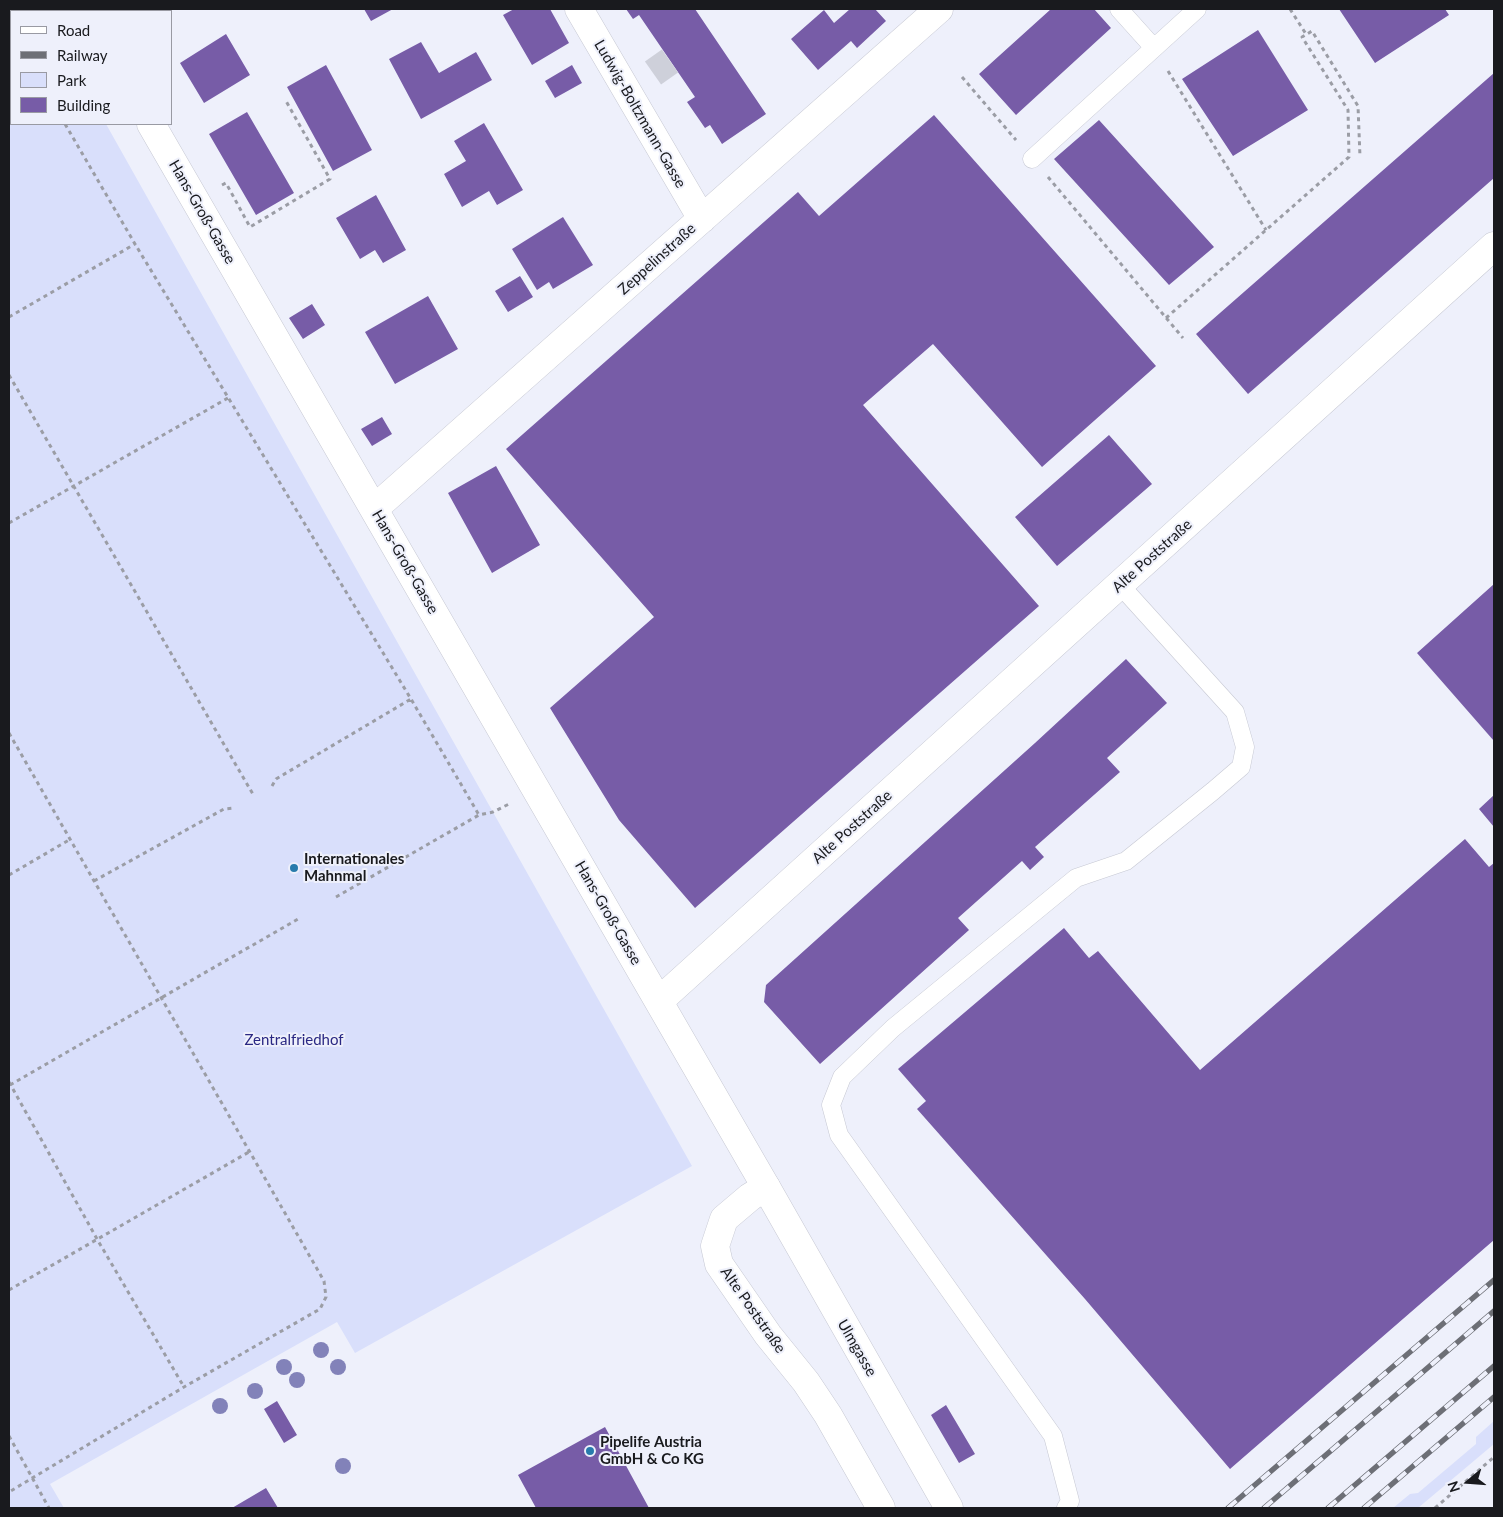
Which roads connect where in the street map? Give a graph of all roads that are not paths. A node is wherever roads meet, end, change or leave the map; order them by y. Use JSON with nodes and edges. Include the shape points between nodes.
{"nodes":[{"id":1,"x":579,"y":9,"type":"edge"},
{"id":2,"x":938,"y":9,"type":"edge"},
{"id":3,"x":1119,"y":9,"type":"edge"},
{"id":4,"x":1197,"y":9,"type":"edge"},
{"id":5,"x":1154,"y":48,"type":"junction"},
{"id":6,"x":152,"y":125,"type":"edge"},
{"id":7,"x":1032,"y":159,"type":"road end"},
{"id":8,"x":702,"y":219,"type":"junction"},
{"id":9,"x":1494,"y":246,"type":"edge"},
{"id":10,"x":374,"y":508,"type":"junction"},
{"id":11,"x":1120,"y":585,"type":"junction"},
{"id":12,"x":659,"y":1001,"type":"junction"},
{"id":13,"x":766,"y":1187,"type":"junction"},
{"id":14,"x":882,"y":1508,"type":"edge"},
{"id":15,"x":949,"y":1508,"type":"edge"},
{"id":16,"x":1066,"y":1508,"type":"edge"}],
"edges":[{"from":1,"to":8,"type":"street","name":"Ludwig-Boltzmann-Gasse"},
{"from":2,"to":8,"type":"street","name":"Zeppelinstraße"},
{"from":3,"to":5,"type":"lane"},
{"from":4,"to":5,"type":"lane"},
{"from":5,"to":7,"type":"lane"},
{"from":6,"to":10,"type":"street","name":"Hans-Groß-Gasse"},
{"from":8,"to":10,"type":"street","name":"Zeppelinstraße"},
{"from":9,"to":11,"type":"street","name":"Alte Poststraße"},
{"from":10,"to":12,"type":"street","name":"Hans-Groß-Gasse"},
{"from":11,"to":12,"type":"street","name":"Alte Poststraße"},
{"from":11,"to":16,"type":"lane","via":[[1235,712],[1245,746],[1241,767],[1126,861],[1076,878],[908,1015],[842,1077],[831,1105],[839,1135],[1053,1436],[1070,1501]]},
{"from":12,"to":13,"type":"street"},
{"from":13,"to":14,"type":"street","name":"Alte Poststraße","via":[[724,1219],[715,1246],[719,1264],[806,1382]]},
{"from":13,"to":15,"type":"street","name":"Ulmgasse"}]}
